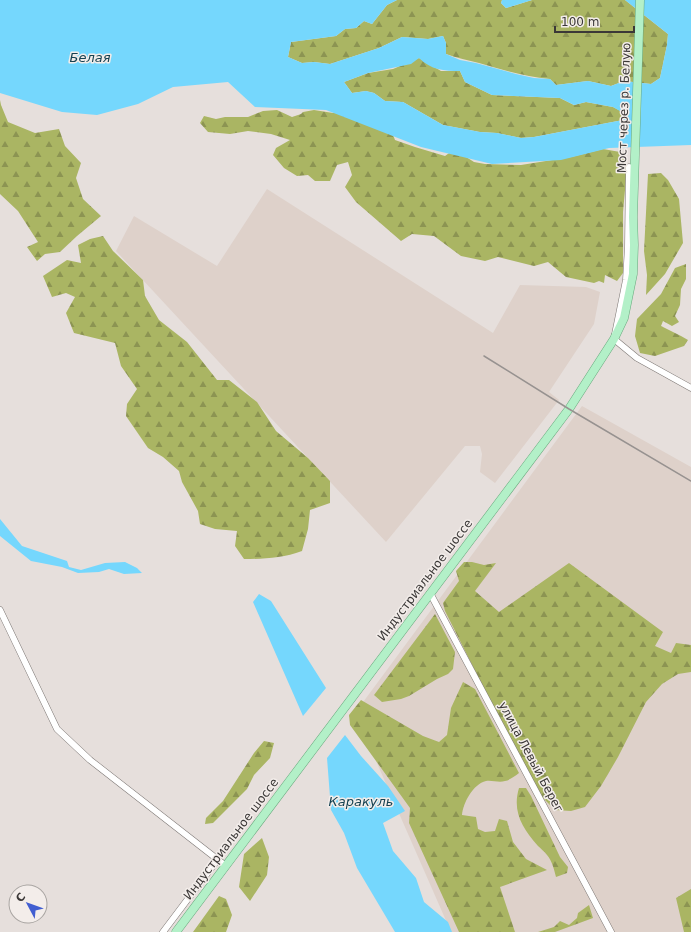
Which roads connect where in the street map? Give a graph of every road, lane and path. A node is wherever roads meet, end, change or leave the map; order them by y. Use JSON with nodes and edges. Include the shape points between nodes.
{"nodes":[{"id":1,"x":640,"y":0,"type":"edge"},
{"id":2,"x":629,"y":167,"type":"dead end"},
{"id":3,"x":633,"y":217,"type":"joint"},
{"id":4,"x":614,"y":339,"type":"junction"},
{"id":5,"x":691,"y":388,"type":"edge"},
{"id":6,"x":430,"y":593,"type":"junction"},
{"id":7,"x":0,"y":610,"type":"edge"},
{"id":8,"x":218,"y":859,"type":"junction"},
{"id":9,"x":226,"y":866,"type":"junction"},
{"id":10,"x":163,"y":932,"type":"edge"},
{"id":11,"x":176,"y":932,"type":"edge"},
{"id":12,"x":611,"y":932,"type":"edge"}],
"edges":[{"from":1,"to":3,"type":"main road","name":"Мост через р. Белую"},
{"from":2,"to":4,"type":"street","via":[[626,280]]},
{"from":3,"to":4,"type":"main road","name":"Индустриальное шоссе","via":[[633,274],[624,318]]},
{"from":4,"to":5,"type":"street","via":[[637,358]]},
{"from":4,"to":6,"type":"main road","name":"Индустриальное шоссе","via":[[569,409]]},
{"from":6,"to":9,"type":"main road","name":"Индустриальное шоссе"},
{"from":6,"to":12,"type":"street","name":"улица Левый Берег"},
{"from":7,"to":8,"type":"street","via":[[57,729],[90,760]]},
{"from":8,"to":9,"type":"street"},
{"from":8,"to":10,"type":"street"},
{"from":9,"to":11,"type":"main road","name":"Индустриальное шоссе"}]}
